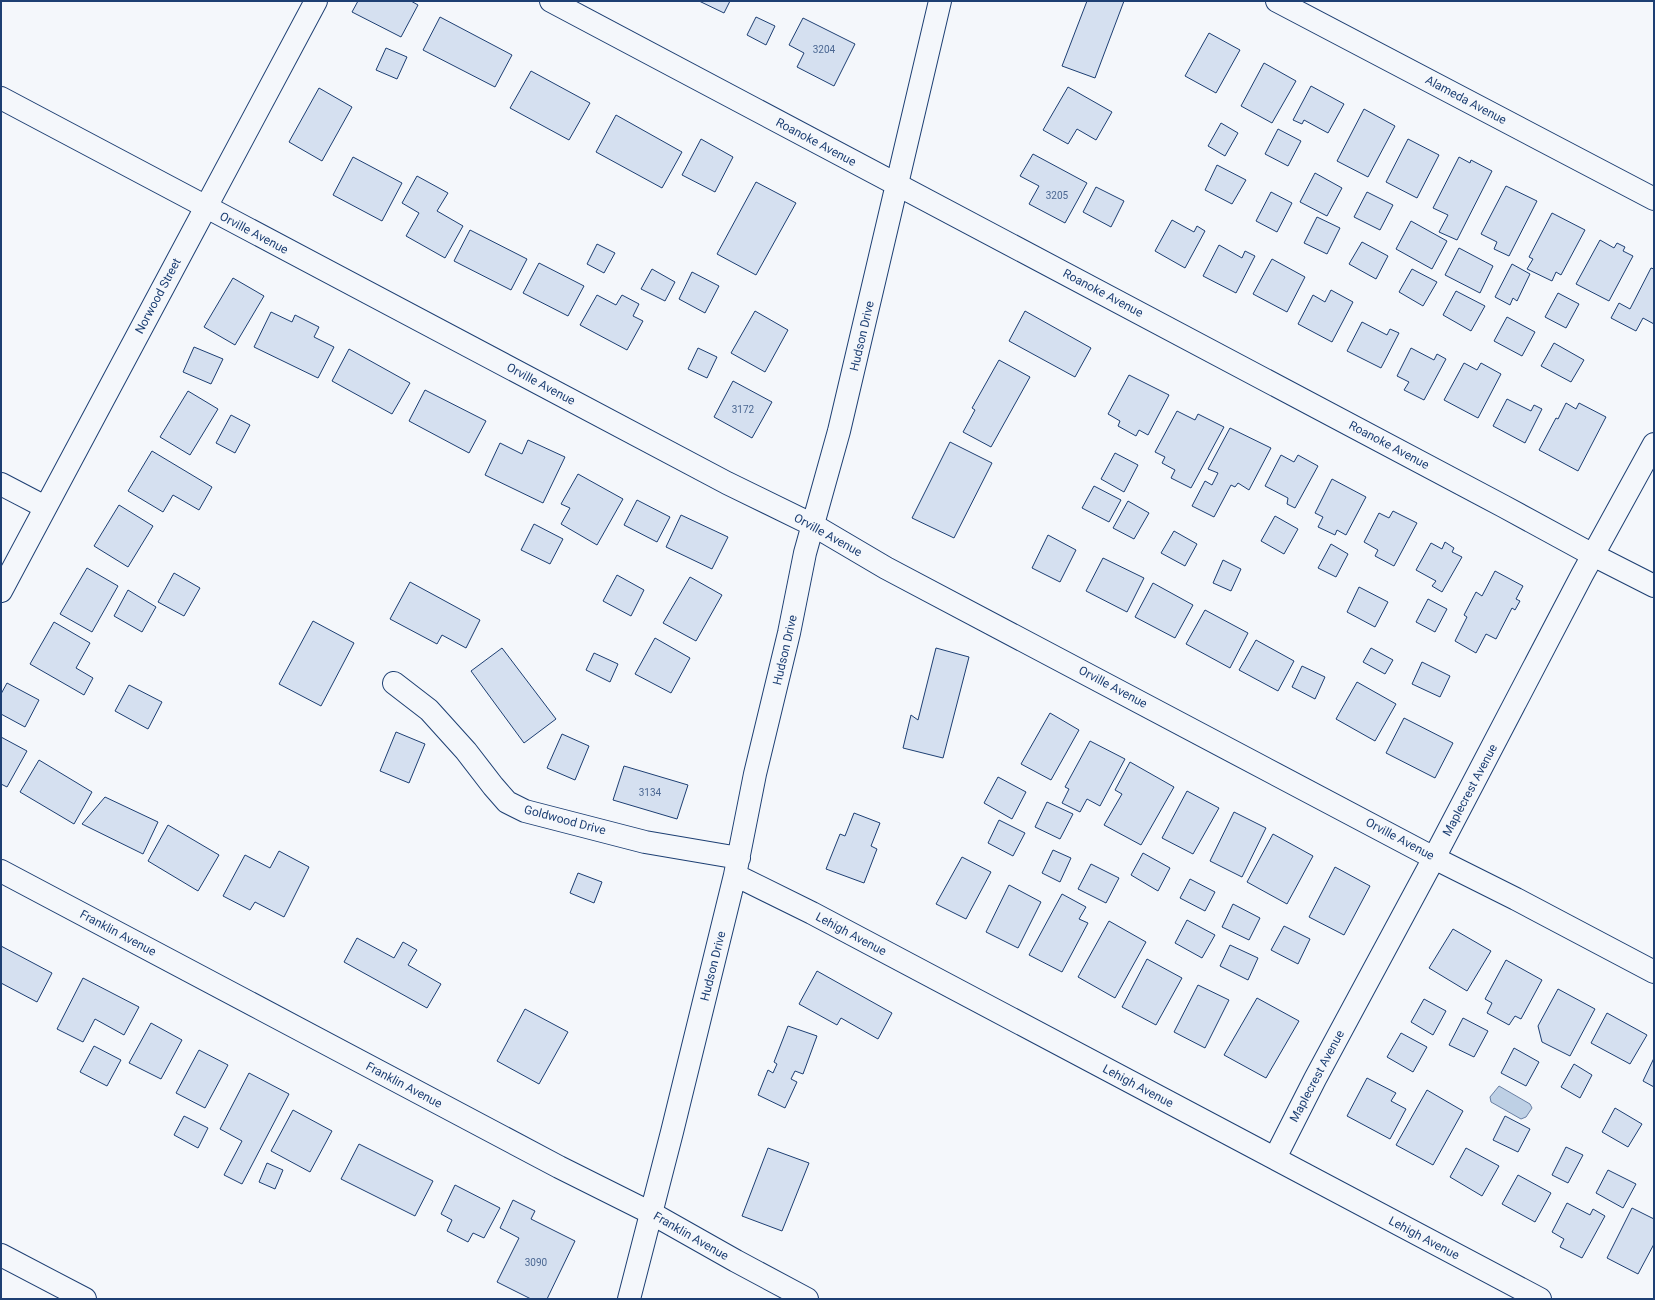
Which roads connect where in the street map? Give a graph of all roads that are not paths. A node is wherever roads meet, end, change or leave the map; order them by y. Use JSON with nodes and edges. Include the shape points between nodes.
{"nodes":[{"id":1,"x":316,"y":1,"type":"edge"},
{"id":2,"x":551,"y":1,"type":"edge"},
{"id":3,"x":940,"y":1,"type":"edge"},
{"id":4,"x":1278,"y":1,"type":"edge"},
{"id":5,"x":1,"y":98,"type":"edge"},
{"id":6,"x":897,"y":184,"type":"junction"},
{"id":7,"x":1654,"y":199,"type":"edge"},
{"id":8,"x":206,"y":208,"type":"junction"},
{"id":9,"x":1654,"y":444,"type":"edge"},
{"id":10,"x":1,"y":484,"type":"edge"},
{"id":11,"x":45,"y":507,"type":"junction"},
{"id":12,"x":813,"y":525,"type":"junction"},
{"id":13,"x":1593,"y":555,"type":"junction"},
{"id":14,"x":1654,"y":586,"type":"edge"},
{"id":15,"x":1,"y":591,"type":"edge"},
{"id":16,"x":394,"y":683,"type":"dead end"},
{"id":17,"x":1434,"y":858,"type":"junction"},
{"id":18,"x":737,"y":867,"type":"junction"},
{"id":19,"x":1,"y":872,"type":"edge"},
{"id":20,"x":1654,"y":972,"type":"edge"},
{"id":21,"x":1275,"y":1158,"type":"junction"},
{"id":22,"x":651,"y":1213,"type":"junction"},
{"id":23,"x":1,"y":1255,"type":"edge"},
{"id":24,"x":85,"y":1299,"type":"edge"},
{"id":25,"x":629,"y":1299,"type":"edge"},
{"id":26,"x":807,"y":1299,"type":"edge"},
{"id":27,"x":1540,"y":1299,"type":"edge"}],
"edges":[{"from":1,"to":8,"type":"street","name":"Norwood Street"},
{"from":2,"to":6,"type":"street","name":"Roanoke Avenue"},
{"from":3,"to":6,"type":"street","name":"Hudson Drive"},
{"from":4,"to":7,"type":"street","name":"Alameda Avenue"},
{"from":5,"to":8,"type":"street","name":"Orville Avenue"},
{"from":6,"to":12,"type":"street","name":"Hudson Drive","via":[[839,431]]},
{"from":6,"to":13,"type":"street","name":"Roanoke Avenue"},
{"from":8,"to":11,"type":"street","name":"Norwood Street"},
{"from":8,"to":12,"type":"street","name":"Orville Avenue","via":[[727,483]]},
{"from":9,"to":13,"type":"street","name":"Maplecrest Avenue"},
{"from":10,"to":11,"type":"street"},
{"from":11,"to":15,"type":"street","name":"Norwood Street"},
{"from":12,"to":17,"type":"street","name":"Orville Avenue","via":[[886,568]]},
{"from":12,"to":18,"type":"street","name":"Hudson Drive","via":[[755,774]]},
{"from":13,"to":14,"type":"street","name":"Roanoke Avenue"},
{"from":13,"to":17,"type":"street","name":"Maplecrest Avenue"},
{"from":16,"to":18,"type":"street","name":"Goldwood Drive","via":[[429,710],[507,802],[525,811]]},
{"from":17,"to":20,"type":"street","name":"Orville Avenue"},
{"from":17,"to":21,"type":"street","name":"Maplecrest Avenue"},
{"from":18,"to":21,"type":"street","name":"Lehigh Avenue","via":[[812,913]]},
{"from":18,"to":22,"type":"street","name":"Hudson Drive"},
{"from":19,"to":22,"type":"street","name":"Franklin Avenue","via":[[559,1167]]},
{"from":21,"to":27,"type":"street","name":"Lehigh Avenue"},
{"from":22,"to":25,"type":"street","name":"Hudson Drive"},
{"from":22,"to":26,"type":"street","name":"Franklin Avenue"},
{"from":23,"to":24,"type":"street"}]}
